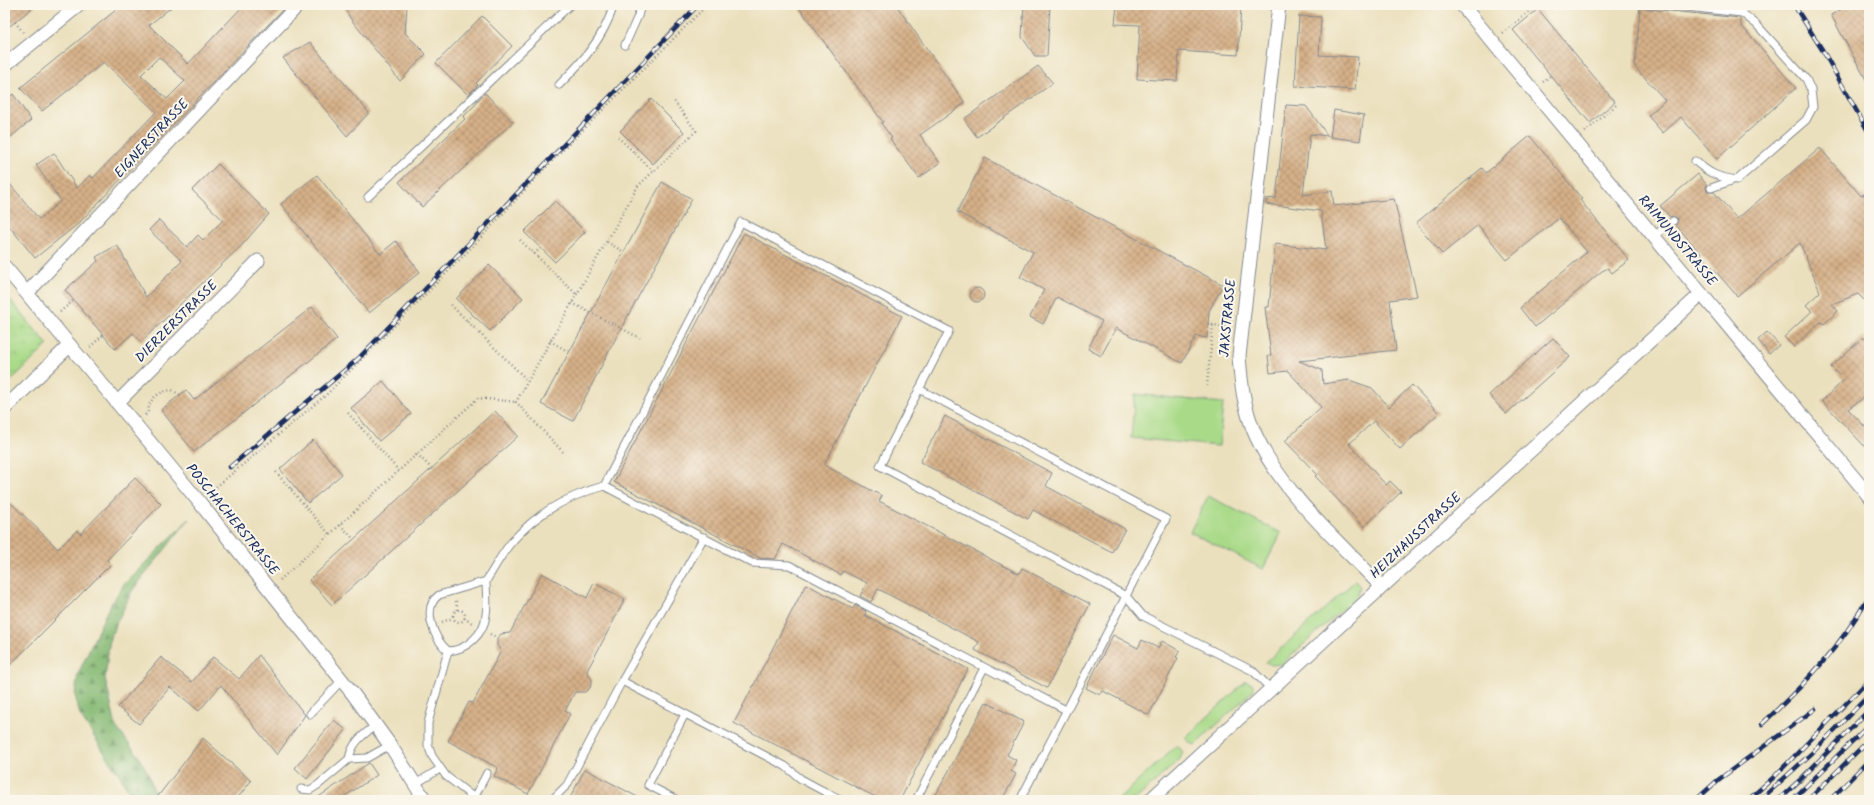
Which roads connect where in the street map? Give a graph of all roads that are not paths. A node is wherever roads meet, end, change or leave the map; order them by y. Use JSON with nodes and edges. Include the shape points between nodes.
{"nodes":[{"id":1,"x":79,"y":5,"type":"edge"},
{"id":2,"x":298,"y":5,"type":"edge"},
{"id":3,"x":570,"y":5,"type":"edge"},
{"id":4,"x":614,"y":5,"type":"edge"},
{"id":5,"x":641,"y":5,"type":"edge"},
{"id":6,"x":1279,"y":5,"type":"edge"},
{"id":7,"x":1462,"y":5,"type":"edge"},
{"id":8,"x":1669,"y":5,"type":"edge"},
{"id":9,"x":625,"y":45,"type":"dead end"},
{"id":10,"x":5,"y":65,"type":"edge"},
{"id":11,"x":559,"y":85,"type":"dead end"},
{"id":12,"x":1695,"y":161,"type":"dead end"},
{"id":13,"x":1737,"y":180,"type":"junction"},
{"id":14,"x":1711,"y":188,"type":"dead end"},
{"id":15,"x":368,"y":197,"type":"dead end"},
{"id":16,"x":1673,"y":220,"type":"dead end"},
{"id":17,"x":1654,"y":236,"type":"junction"},
{"id":18,"x":258,"y":261,"type":"dead end"},
{"id":19,"x":5,"y":267,"type":"edge"},
{"id":20,"x":27,"y":293,"type":"junction"},
{"id":21,"x":1701,"y":294,"type":"junction"},
{"id":22,"x":70,"y":345,"type":"junction"},
{"id":23,"x":919,"y":389,"type":"junction"},
{"id":24,"x":117,"y":403,"type":"junction"},
{"id":25,"x":5,"y":408,"type":"edge"},
{"id":26,"x":604,"y":486,"type":"junction"},
{"id":27,"x":1869,"y":496,"type":"edge"},
{"id":28,"x":704,"y":538,"type":"junction"},
{"id":29,"x":486,"y":580,"type":"junction"},
{"id":30,"x":1382,"y":587,"type":"junction"},
{"id":31,"x":1126,"y":596,"type":"junction"},
{"id":32,"x":448,"y":651,"type":"junction"},
{"id":33,"x":984,"y":668,"type":"junction"},
{"id":34,"x":342,"y":680,"type":"junction"},
{"id":35,"x":622,"y":681,"type":"junction"},
{"id":36,"x":1271,"y":689,"type":"junction"},
{"id":37,"x":1066,"y":710,"type":"junction"},
{"id":38,"x":310,"y":714,"type":"dead end"},
{"id":39,"x":685,"y":714,"type":"junction"},
{"id":40,"x":376,"y":725,"type":"junction"},
{"id":41,"x":390,"y":745,"type":"junction"},
{"id":42,"x":349,"y":759,"type":"junction"},
{"id":43,"x":440,"y":769,"type":"junction"},
{"id":44,"x":487,"y":773,"type":"dead end"},
{"id":45,"x":415,"y":784,"type":"junction"},
{"id":46,"x":301,"y":789,"type":"dead end"},
{"id":47,"x":475,"y":799,"type":"edge"},
{"id":48,"x":554,"y":799,"type":"edge"},
{"id":49,"x":425,"y":800,"type":"edge"},
{"id":50,"x":677,"y":800,"type":"edge"},
{"id":51,"x":840,"y":800,"type":"edge"},
{"id":52,"x":916,"y":800,"type":"edge"},
{"id":53,"x":1020,"y":800,"type":"edge"},
{"id":54,"x":1150,"y":800,"type":"edge"}],
"edges":[{"from":1,"to":10,"type":"street"},
{"from":2,"to":20,"type":"street","name":"EIGNERSTRASSE"},
{"from":3,"to":15,"type":"lane"},
{"from":4,"to":11,"type":"lane","via":[[585,59]]},
{"from":5,"to":9,"type":"lane"},
{"from":6,"to":30,"type":"street","name":"JAXSTRASSE","via":[[1238,356],[1241,383],[1256,436],[1277,471],[1300,501]]},
{"from":7,"to":17,"type":"street","name":"RAIMUNDSTRASSE"},
{"from":8,"to":13,"type":"lane","via":[[1742,13],[1756,24],[1801,73],[1812,90],[1813,108],[1806,120]]},
{"from":12,"to":13,"type":"lane","via":[[1710,174]]},
{"from":13,"to":14,"type":"lane"},
{"from":16,"to":17,"type":"lane"},
{"from":17,"to":21,"type":"street","name":"RAIMUNDSTRASSE"},
{"from":18,"to":24,"type":"street","name":"DIERZERSTRASSE"},
{"from":19,"to":20,"type":"street","name":"POSCHACHERSTRASSE"},
{"from":20,"to":22,"type":"street","name":"POSCHACHERSTRASSE"},
{"from":21,"to":27,"type":"street","name":"RAIMUNDSTRASSE"},
{"from":21,"to":30,"type":"street","name":"HEIZHAUSSTRASSE"},
{"from":22,"to":24,"type":"street","name":"POSCHACHERSTRASSE"},
{"from":22,"to":25,"type":"street"},
{"from":23,"to":26,"type":"lane","via":[[950,331],[741,222]]},
{"from":23,"to":31,"type":"lane","via":[[880,466]]},
{"from":23,"to":31,"type":"lane","via":[[1166,519]]},
{"from":24,"to":34,"type":"street","name":"POSCHACHERSTRASSE"},
{"from":26,"to":28,"type":"lane"},
{"from":26,"to":29,"type":"lane","via":[[570,496],[540,515],[509,545]]},
{"from":28,"to":33,"type":"lane","via":[[752,562],[789,565]]},
{"from":28,"to":35,"type":"lane"},
{"from":29,"to":32,"type":"lane","via":[[486,616],[481,629],[474,640],[463,648]]},
{"from":29,"to":32,"type":"lane","via":[[439,595],[433,600],[430,607],[432,625],[442,646]]},
{"from":30,"to":36,"type":"street","name":"HEIZHAUSSTRASSE"},
{"from":31,"to":36,"type":"lane","via":[[1143,616],[1253,672]]},
{"from":31,"to":37,"type":"lane"},
{"from":32,"to":43,"type":"lane","via":[[427,734],[432,756]]},
{"from":33,"to":37,"type":"lane"},
{"from":33,"to":52,"type":"lane"},
{"from":34,"to":38,"type":"lane"},
{"from":34,"to":40,"type":"street","name":"POSCHACHERSTRASSE"},
{"from":35,"to":39,"type":"lane"},
{"from":35,"to":48,"type":"lane","via":[[567,785]]},
{"from":36,"to":54,"type":"street","name":"HEIZHAUSSTRASSE"},
{"from":37,"to":53,"type":"lane"},
{"from":39,"to":50,"type":"lane","via":[[648,785]]},
{"from":39,"to":51,"type":"lane","via":[[785,766],[801,779]]},
{"from":40,"to":41,"type":"street","name":"POSCHACHERSTRASSE"},
{"from":40,"to":42,"type":"lane","via":[[356,742]]},
{"from":41,"to":42,"type":"lane","via":[[367,758]]},
{"from":41,"to":45,"type":"street","name":"POSCHACHERSTRASSE"},
{"from":42,"to":46,"type":"lane","via":[[310,790]]},
{"from":43,"to":45,"type":"lane"},
{"from":43,"to":47,"type":"lane"},
{"from":44,"to":47,"type":"lane"},
{"from":45,"to":49,"type":"street","name":"POSCHACHERSTRASSE"}]}
